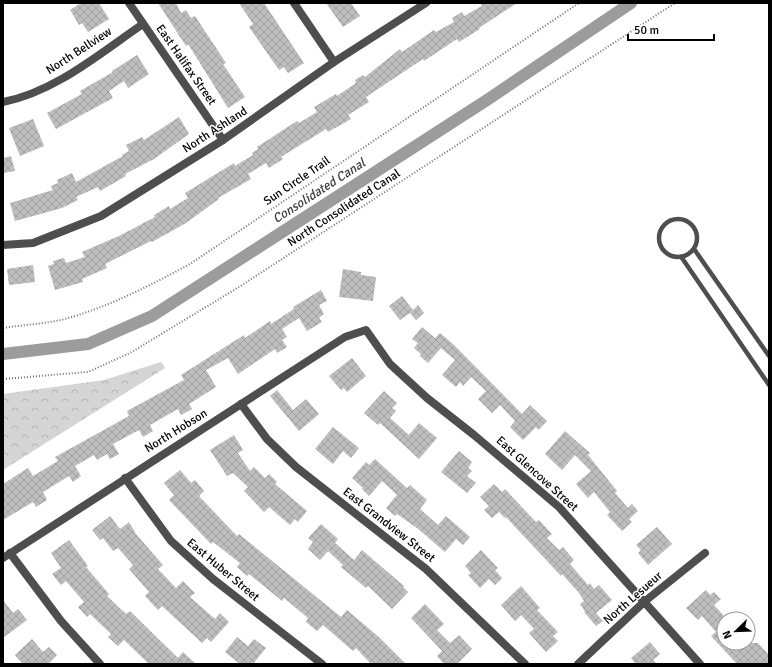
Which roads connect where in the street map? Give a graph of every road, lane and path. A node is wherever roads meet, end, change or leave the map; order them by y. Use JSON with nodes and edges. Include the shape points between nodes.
{"nodes":[{"id":1,"x":129,"y":3,"type":"edge"},
{"id":2,"x":294,"y":3,"type":"edge"},
{"id":3,"x":426,"y":3,"type":"edge"},
{"id":4,"x":580,"y":3,"type":"edge"},
{"id":5,"x":675,"y":3,"type":"edge"},
{"id":6,"x":143,"y":24,"type":"junction"},
{"id":7,"x":334,"y":62,"type":"junction"},
{"id":8,"x":3,"y":102,"type":"edge"},
{"id":9,"x":223,"y":140,"type":"junction"},
{"id":10,"x":3,"y":245,"type":"edge"},
{"id":11,"x":694,"y":249,"type":"junction"},
{"id":12,"x":682,"y":258,"type":"junction"},
{"id":13,"x":3,"y":328,"type":"edge"},
{"id":14,"x":366,"y":330,"type":"joint"},
{"id":15,"x":769,"y":356,"type":"edge"},
{"id":16,"x":3,"y":379,"type":"edge"},
{"id":17,"x":769,"y":385,"type":"edge"},
{"id":18,"x":241,"y":404,"type":"junction"},
{"id":19,"x":125,"y":478,"type":"junction"},
{"id":20,"x":705,"y":553,"type":"dead end"},
{"id":21,"x":6,"y":556,"type":"edge"},
{"id":22,"x":644,"y":602,"type":"junction"},
{"id":23,"x":100,"y":664,"type":"edge"},
{"id":24,"x":322,"y":664,"type":"edge"},
{"id":25,"x":525,"y":664,"type":"edge"},
{"id":26,"x":578,"y":664,"type":"edge"},
{"id":27,"x":700,"y":664,"type":"edge"}],
"edges":[{"from":1,"to":6,"type":"street","name":"East Halifax Street"},
{"from":2,"to":7,"type":"street"},
{"from":3,"to":7,"type":"street","name":"North Ashland"},
{"from":4,"to":13,"type":"path","name":"Sun Circle Trail","via":[[190,264],[141,290],[94,310],[60,320]]},
{"from":5,"to":16,"type":"path","name":"North Consolidated Canal","via":[[239,287],[130,353],[88,372]]},
{"from":6,"to":8,"type":"street","name":"North Bellview","via":[[60,80],[14,100]]},
{"from":6,"to":9,"type":"street","name":"East Halifax Street"},
{"from":7,"to":9,"type":"street","name":"North Ashland"},
{"from":9,"to":10,"type":"street","name":"North Ashland","via":[[101,216],[33,243]]},
{"from":11,"to":12,"type":"lane"},
{"from":11,"to":12,"type":"lane","via":[[698,240],[691,224],[680,219],[667,222],[660,233],[660,246],[669,256]]},
{"from":11,"to":15,"type":"lane"},
{"from":12,"to":17,"type":"lane"},
{"from":14,"to":18,"type":"street","name":"North Hobson","via":[[345,337]]},
{"from":14,"to":22,"type":"street","name":"East Glencove Street","via":[[390,364],[427,398],[474,434],[559,507]]},
{"from":18,"to":19,"type":"street","name":"North Hobson"},
{"from":18,"to":25,"type":"street","name":"East Grandview Street","via":[[267,439],[296,467],[426,569]]},
{"from":19,"to":21,"type":"street","name":"North Hobson"},
{"from":19,"to":24,"type":"street","name":"East Huber Street","via":[[171,541],[213,579]]},
{"from":20,"to":22,"type":"street","name":"North Lesueur"},
{"from":21,"to":23,"type":"street"},
{"from":22,"to":26,"type":"street","name":"North Lesueur"},
{"from":22,"to":27,"type":"street","name":"East Glencove Street"}]}
